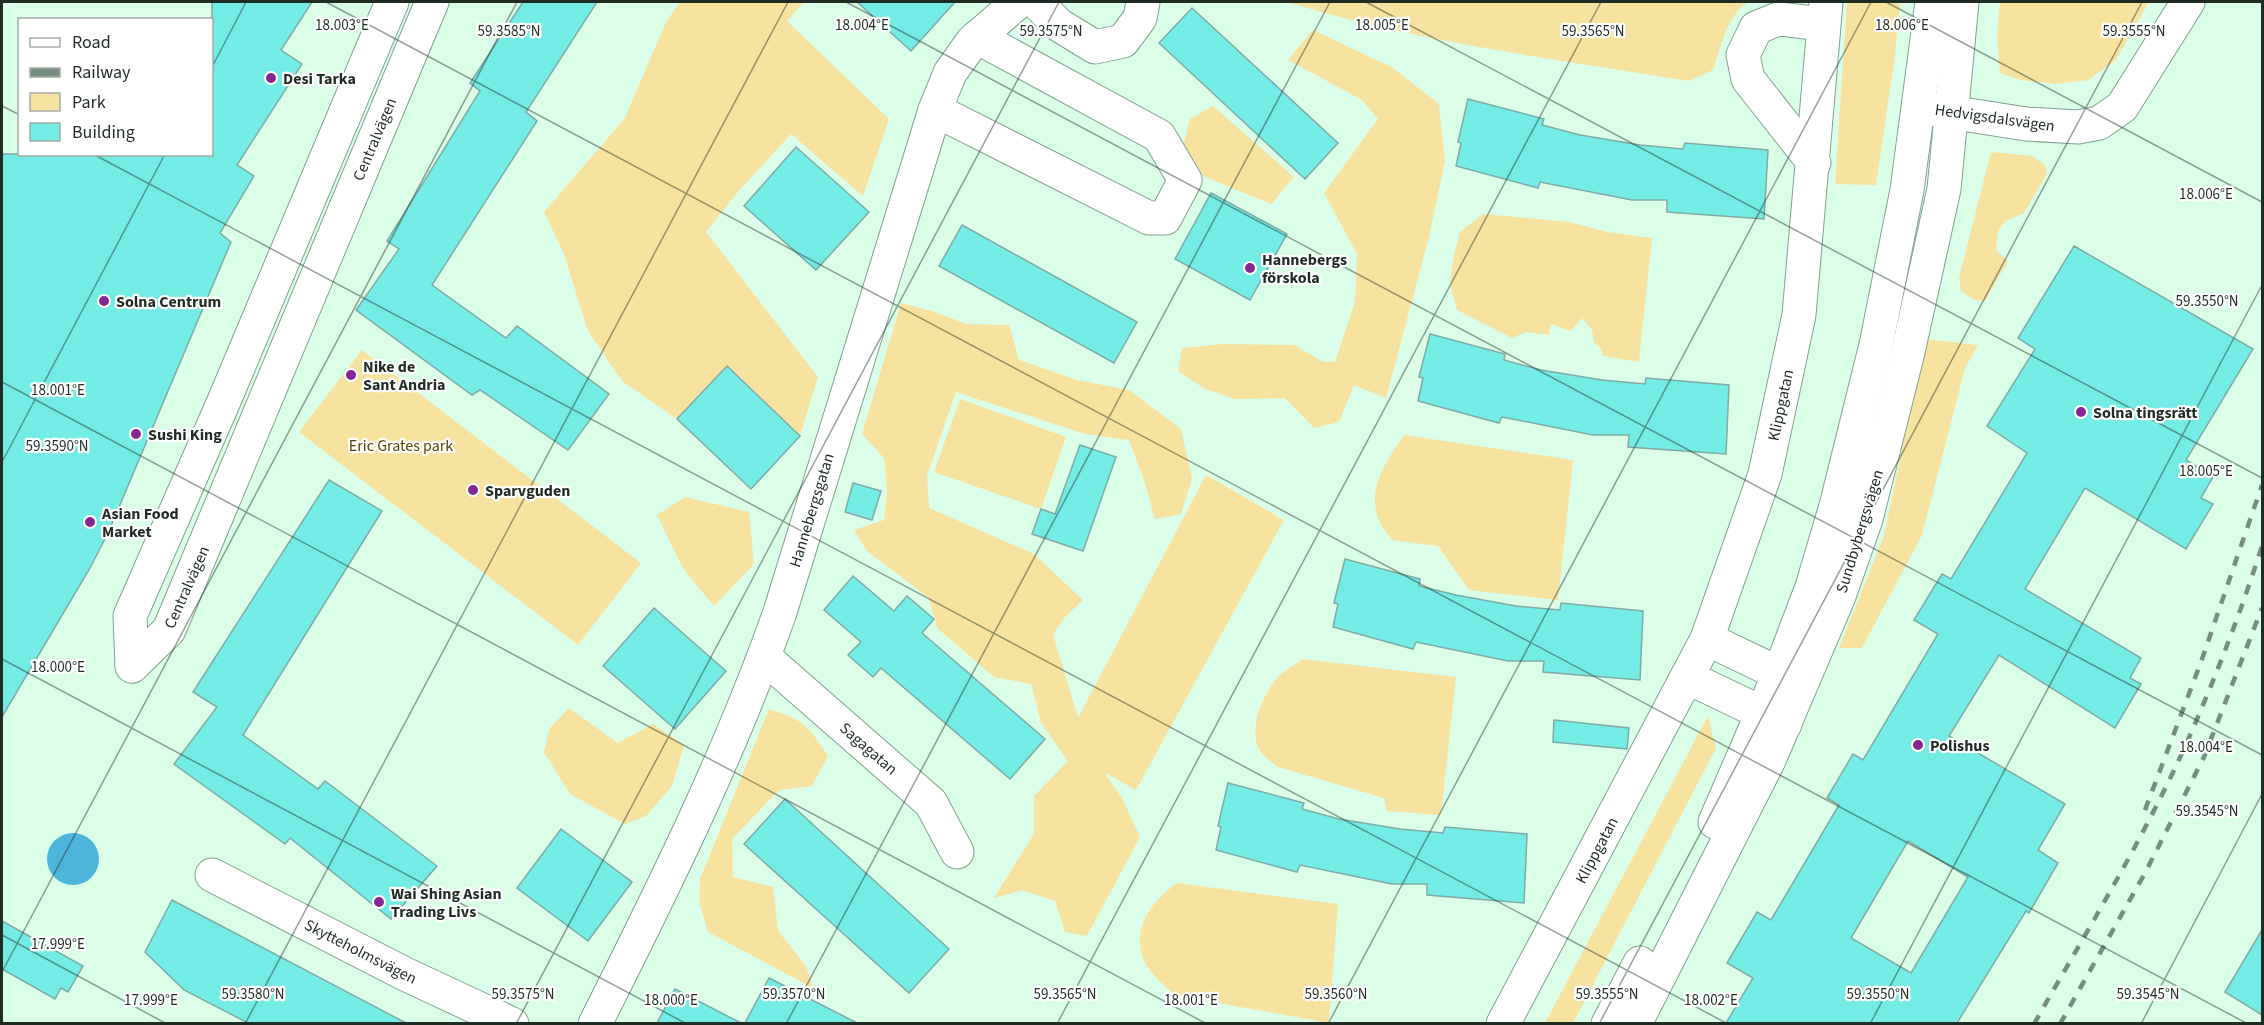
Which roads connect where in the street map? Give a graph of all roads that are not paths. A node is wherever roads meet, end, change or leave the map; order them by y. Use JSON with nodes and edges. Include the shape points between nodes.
{"nodes":[{"id":1,"x":392,"y":2,"type":"edge"},
{"id":2,"x":432,"y":2,"type":"edge"},
{"id":3,"x":1018,"y":2,"type":"edge"},
{"id":4,"x":1036,"y":2,"type":"edge"},
{"id":5,"x":1143,"y":2,"type":"edge"},
{"id":6,"x":1932,"y":2,"type":"edge"},
{"id":7,"x":1962,"y":2,"type":"edge"},
{"id":8,"x":2187,"y":2,"type":"edge"},
{"id":9,"x":1824,"y":13,"type":"edge"},
{"id":10,"x":976,"y":37,"type":"junction"},
{"id":11,"x":1919,"y":107,"type":"junction"},
{"id":12,"x":934,"y":110,"type":"junction"},
{"id":13,"x":1953,"y":112,"type":"junction"},
{"id":14,"x":1814,"y":164,"type":"junction"},
{"id":15,"x":1707,"y":639,"type":"junction"},
{"id":16,"x":764,"y":657,"type":"junction"},
{"id":17,"x":1688,"y":677,"type":"junction"},
{"id":18,"x":1790,"y":679,"type":"junction"},
{"id":19,"x":1773,"y":719,"type":"junction"},
{"id":20,"x":957,"y":852,"type":"dead end"},
{"id":21,"x":212,"y":875,"type":"dead end"},
{"id":22,"x":512,"y":1023,"type":"edge"},
{"id":23,"x":596,"y":1023,"type":"edge"},
{"id":24,"x":1503,"y":1023,"type":"edge"},
{"id":25,"x":1608,"y":1023,"type":"edge"},
{"id":26,"x":1635,"y":1023,"type":"edge"}],
"edges":[{"from":1,"to":2,"type":"street","name":"Centralvägen","via":[[130,616],[132,666],[169,630]]},
{"from":3,"to":10,"type":"street","name":"Hannebergsgatan"},
{"from":4,"to":5,"type":"street","via":[[1059,25],[1095,47],[1123,41],[1140,18]]},
{"from":6,"to":11,"type":"street","name":"Sundbybergsvägen"},
{"from":7,"to":13,"type":"street","name":"Sundbybergsvägen"},
{"from":8,"to":13,"type":"street","name":"Hedvigsdalsvägen","via":[[2122,107],[2099,123],[2078,127],[2026,124]]},
{"from":9,"to":14,"type":"street","name":"Klippgatan"},
{"from":9,"to":14,"type":"street","name":"Klippgatan","via":[[1778,19],[1756,28],[1743,55],[1748,79]]},
{"from":10,"to":12,"type":"street","name":"Hannebergsgatan","via":[[950,73]]},
{"from":10,"to":12,"type":"street","via":[[1159,136],[1185,180],[1165,218],[1149,218]]},
{"from":11,"to":13,"type":"street","name":"Hedvigsdalsvägen"},
{"from":11,"to":18,"type":"street","name":"Sundbybergsvägen","via":[[1876,345]]},
{"from":12,"to":16,"type":"street","name":"Hannebergsgatan"},
{"from":13,"to":18,"type":"street","name":"Sundbybergsvägen","via":[[1944,189],[1866,519],[1839,596]]},
{"from":14,"to":15,"type":"street","name":"Klippgatan","via":[[1799,315],[1767,463]]},
{"from":15,"to":17,"type":"street","name":"Klippgatan"},
{"from":15,"to":18,"type":"street"},
{"from":16,"to":20,"type":"street","name":"Sagagatan","via":[[931,803]]},
{"from":16,"to":23,"type":"street","name":"Hannebergsgatan","via":[[725,753]]},
{"from":17,"to":19,"type":"street"},
{"from":17,"to":24,"type":"street","name":"Klippgatan"},
{"from":18,"to":19,"type":"street","name":"Sundbybergsvägen"},
{"from":19,"to":25,"type":"street","name":"Sundbybergsvägen"},
{"from":19,"to":26,"type":"street","name":"Sundbybergsvägen","via":[[1750,799]]},
{"from":21,"to":22,"type":"street","name":"Skytteholmsvägen","via":[[405,974]]}]}
